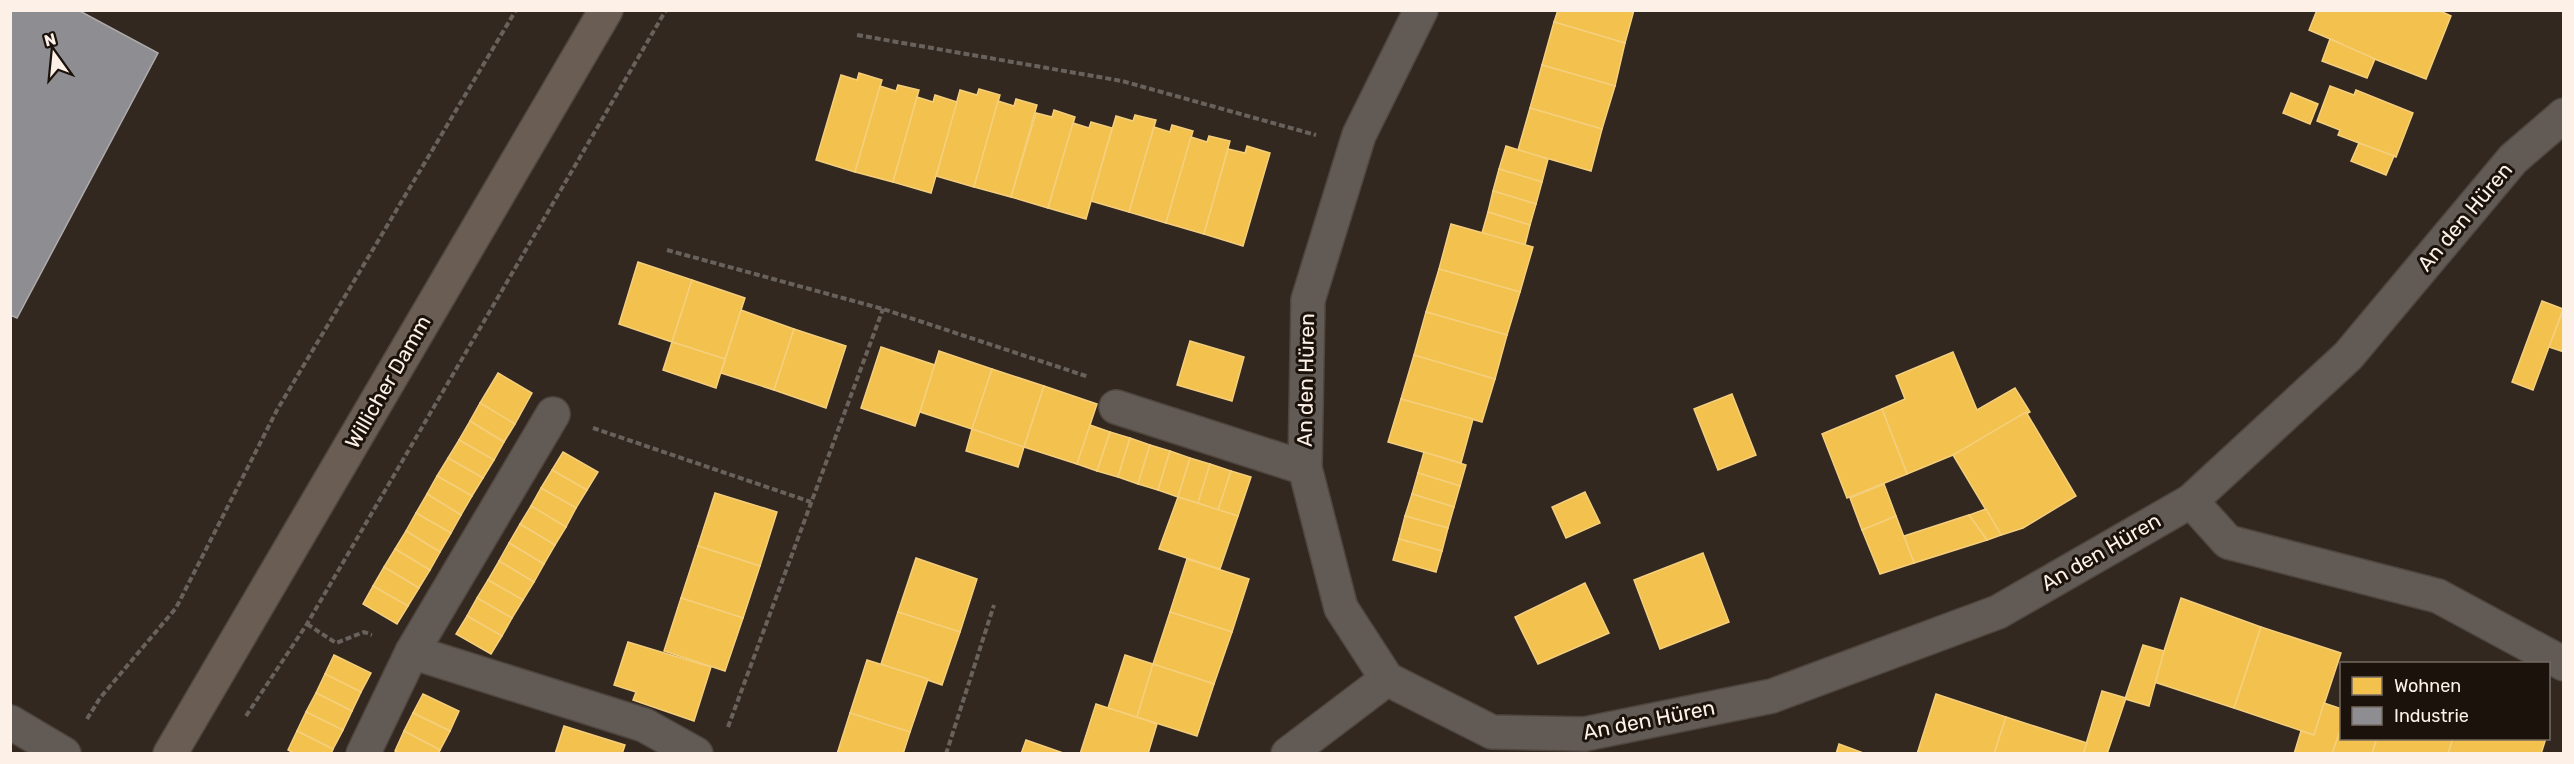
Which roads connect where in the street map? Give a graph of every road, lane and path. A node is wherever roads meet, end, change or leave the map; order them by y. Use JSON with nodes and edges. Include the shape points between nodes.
{"nodes":[{"id":1,"x":516,"y":10,"type":"edge"},
{"id":2,"x":606,"y":10,"type":"edge"},
{"id":3,"x":666,"y":10,"type":"edge"},
{"id":4,"x":1420,"y":10,"type":"edge"},
{"id":5,"x":857,"y":35,"type":"dead end"},
{"id":6,"x":2564,"y":115,"type":"edge"},
{"id":7,"x":1356,"y":146,"type":"junction"},
{"id":8,"x":667,"y":250,"type":"dead end"},
{"id":9,"x":883,"y":309,"type":"junction"},
{"id":10,"x":1116,"y":407,"type":"joint"},
{"id":11,"x":553,"y":414,"type":"joint"},
{"id":12,"x":1305,"y":468,"type":"junction"},
{"id":13,"x":811,"y":501,"type":"junction"},
{"id":14,"x":2190,"y":501,"type":"junction"},
{"id":15,"x":994,"y":604,"type":"dead end"},
{"id":16,"x":307,"y":624,"type":"junction"},
{"id":17,"x":412,"y":652,"type":"junction"},
{"id":18,"x":2564,"y":664,"type":"edge"},
{"id":19,"x":1387,"y":679,"type":"junction"},
{"id":20,"x":245,"y":716,"type":"dead end"},
{"id":21,"x":10,"y":722,"type":"edge"},
{"id":22,"x":83,"y":726,"type":"dead end"},
{"id":23,"x":726,"y":732,"type":"dead end"},
{"id":24,"x":64,"y":753,"type":"edge"},
{"id":25,"x":170,"y":753,"type":"edge"},
{"id":26,"x":363,"y":753,"type":"edge"},
{"id":27,"x":696,"y":753,"type":"edge"},
{"id":28,"x":946,"y":753,"type":"edge"},
{"id":29,"x":1288,"y":753,"type":"edge"}],
"edges":[{"from":1,"to":22,"type":"path","via":[[277,410],[176,608],[100,698]]},
{"from":2,"to":25,"type":"main road","name":"Willicher Damm"},
{"from":3,"to":16,"type":"path"},
{"from":4,"to":7,"type":"street","name":"An den Hüren"},
{"from":5,"to":7,"type":"path","via":[[1122,81]]},
{"from":6,"to":14,"type":"street","name":"An den Hüren","via":[[2513,159],[2348,356]]},
{"from":7,"to":12,"type":"street","name":"An den Hüren","via":[[1308,300]]},
{"from":8,"to":9,"type":"path"},
{"from":9,"to":10,"type":"path","via":[[1107,383]]},
{"from":9,"to":13,"type":"path"},
{"from":10,"to":12,"type":"street"},
{"from":11,"to":13,"type":"path"},
{"from":11,"to":17,"type":"street"},
{"from":12,"to":19,"type":"street","name":"An den Hüren","via":[[1341,608]]},
{"from":13,"to":23,"type":"path"},
{"from":14,"to":18,"type":"street","via":[[2228,542],[2438,596]]},
{"from":14,"to":19,"type":"street","name":"An den Hüren","via":[[1998,612],[1772,696],[1585,734],[1492,732]]},
{"from":15,"to":28,"type":"path"},
{"from":16,"to":17,"type":"path","via":[[336,643],[364,632]]},
{"from":16,"to":20,"type":"path"},
{"from":17,"to":26,"type":"street"},
{"from":17,"to":27,"type":"street","via":[[644,725]]},
{"from":19,"to":29,"type":"street"},
{"from":21,"to":24,"type":"street"}]}
